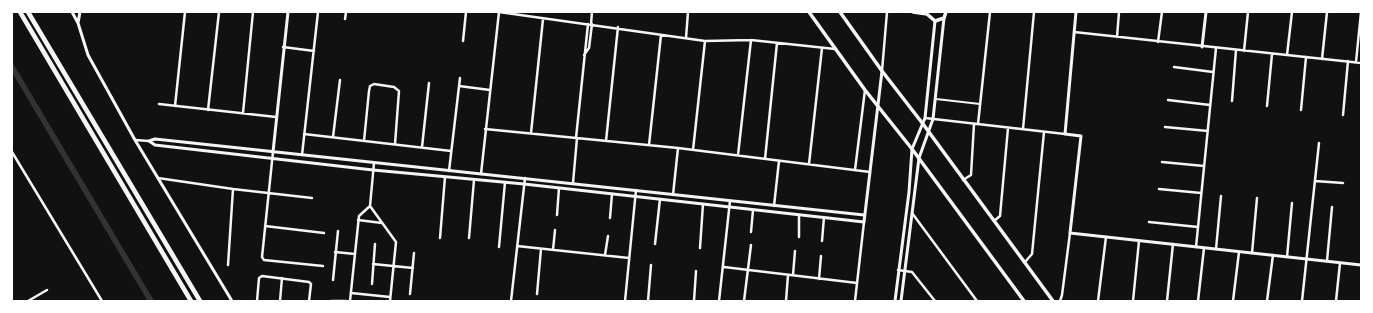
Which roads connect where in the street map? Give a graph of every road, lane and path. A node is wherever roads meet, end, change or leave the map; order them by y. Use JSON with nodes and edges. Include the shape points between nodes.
{"nodes":[{"id":1,"x":20,"y":12,"type":"edge"},
{"id":2,"x":28,"y":12,"type":"edge"},
{"id":3,"x":72,"y":12,"type":"edge"},
{"id":4,"x":80,"y":12,"type":"edge"},
{"id":5,"x":184,"y":12,"type":"edge"},
{"id":6,"x":219,"y":12,"type":"edge"},
{"id":7,"x":253,"y":12,"type":"edge"},
{"id":8,"x":288,"y":12,"type":"edge"},
{"id":9,"x":318,"y":12,"type":"edge"},
{"id":10,"x":346,"y":12,"type":"edge"},
{"id":11,"x":466,"y":12,"type":"edge"},
{"id":12,"x":499,"y":12,"type":"edge"},
{"id":13,"x":592,"y":12,"type":"edge"},
{"id":14,"x":688,"y":12,"type":"edge"},
{"id":15,"x":809,"y":12,"type":"edge"},
{"id":16,"x":840,"y":12,"type":"edge"},
{"id":17,"x":887,"y":12,"type":"edge"},
{"id":18,"x":913,"y":12,"type":"edge"},
{"id":19,"x":946,"y":12,"type":"edge"},
{"id":20,"x":990,"y":12,"type":"edge"},
{"id":21,"x":1034,"y":12,"type":"edge"},
{"id":22,"x":1076,"y":12,"type":"edge"},
{"id":23,"x":1119,"y":12,"type":"edge"},
{"id":24,"x":1162,"y":12,"type":"edge"},
{"id":25,"x":1206,"y":12,"type":"edge"},
{"id":26,"x":1248,"y":12,"type":"edge"},
{"id":27,"x":1292,"y":12,"type":"edge"},
{"id":28,"x":1327,"y":12,"type":"edge"},
{"id":29,"x":1361,"y":12,"type":"edge"},
{"id":30,"x":944,"y":18,"type":"junction"},
{"id":31,"x":345,"y":19,"type":"dead end"},
{"id":32,"x":543,"y":19,"type":"junction"},
{"id":33,"x":935,"y":21,"type":"junction"},
{"id":34,"x":78,"y":23,"type":"junction"},
{"id":35,"x":590,"y":24,"type":"junction"},
{"id":36,"x":618,"y":27,"type":"junction"},
{"id":37,"x":1074,"y":32,"type":"junction"},
{"id":38,"x":661,"y":34,"type":"junction"},
{"id":39,"x":1117,"y":37,"type":"junction"},
{"id":40,"x":686,"y":38,"type":"junction"},
{"id":41,"x":751,"y":40,"type":"junction"},
{"id":42,"x":463,"y":41,"type":"dead end"},
{"id":43,"x":705,"y":41,"type":"junction"},
{"id":44,"x":1158,"y":42,"type":"junction"},
{"id":45,"x":777,"y":43,"type":"junction"},
{"id":46,"x":283,"y":47,"type":"junction"},
{"id":47,"x":1202,"y":47,"type":"junction"},
{"id":48,"x":822,"y":48,"type":"junction"},
{"id":49,"x":1216,"y":48,"type":"junction"},
{"id":50,"x":835,"y":49,"type":"junction"},
{"id":51,"x":314,"y":50,"type":"junction"},
{"id":52,"x":1236,"y":50,"type":"junction"},
{"id":53,"x":1244,"y":51,"type":"junction"},
{"id":54,"x":1272,"y":54,"type":"junction"},
{"id":55,"x":1287,"y":55,"type":"junction"},
{"id":56,"x":1306,"y":57,"type":"junction"},
{"id":57,"x":1322,"y":58,"type":"junction"},
{"id":58,"x":1348,"y":62,"type":"junction"},
{"id":59,"x":1356,"y":62,"type":"junction"},
{"id":60,"x":1361,"y":63,"type":"edge"},
{"id":61,"x":1174,"y":67,"type":"dead end"},
{"id":62,"x":882,"y":71,"type":"junction"},
{"id":63,"x":1213,"y":72,"type":"junction"},
{"id":64,"x":460,"y":78,"type":"dead end"},
{"id":65,"x":340,"y":80,"type":"dead end"},
{"id":66,"x":429,"y":84,"type":"dead end"},
{"id":67,"x":459,"y":86,"type":"junction"},
{"id":68,"x":490,"y":90,"type":"junction"},
{"id":69,"x":865,"y":90,"type":"junction"},
{"id":70,"x":935,"y":99,"type":"junction"},
{"id":71,"x":1168,"y":100,"type":"dead end"},
{"id":72,"x":1232,"y":101,"type":"dead end"},
{"id":73,"x":160,"y":104,"type":"dead end"},
{"id":74,"x":980,"y":104,"type":"junction"},
{"id":75,"x":1210,"y":105,"type":"junction"},
{"id":76,"x":175,"y":106,"type":"junction"},
{"id":77,"x":877,"y":106,"type":"junction"},
{"id":78,"x":1268,"y":106,"type":"dead end"},
{"id":79,"x":208,"y":110,"type":"junction"},
{"id":80,"x":1301,"y":110,"type":"dead end"},
{"id":81,"x":243,"y":113,"type":"junction"},
{"id":82,"x":1343,"y":115,"type":"dead end"},
{"id":83,"x":276,"y":117,"type":"junction"},
{"id":84,"x":925,"y":118,"type":"junction"},
{"id":85,"x":933,"y":119,"type":"junction"},
{"id":86,"x":923,"y":124,"type":"junction"},
{"id":87,"x":974,"y":124,"type":"junction"},
{"id":88,"x":978,"y":124,"type":"junction"},
{"id":89,"x":1165,"y":126,"type":"dead end"},
{"id":90,"x":1008,"y":128,"type":"junction"},
{"id":91,"x":485,"y":129,"type":"junction"},
{"id":92,"x":1023,"y":129,"type":"junction"},
{"id":93,"x":1208,"y":131,"type":"junction"},
{"id":94,"x":1044,"y":132,"type":"junction"},
{"id":95,"x":531,"y":133,"type":"junction"},
{"id":96,"x":928,"y":133,"type":"junction"},
{"id":97,"x":304,"y":134,"type":"junction"},
{"id":98,"x":1065,"y":134,"type":"junction"},
{"id":99,"x":333,"y":137,"type":"junction"},
{"id":100,"x":577,"y":138,"type":"junction"},
{"id":101,"x":135,"y":140,"type":"junction"},
{"id":102,"x":149,"y":141,"type":"junction"},
{"id":103,"x":364,"y":141,"type":"junction"},
{"id":104,"x":606,"y":141,"type":"junction"},
{"id":105,"x":1319,"y":143,"type":"dead end"},
{"id":106,"x":395,"y":144,"type":"junction"},
{"id":107,"x":649,"y":145,"type":"junction"},
{"id":108,"x":422,"y":147,"type":"junction"},
{"id":109,"x":678,"y":148,"type":"junction"},
{"id":110,"x":912,"y":148,"type":"junction"},
{"id":111,"x":694,"y":150,"type":"junction"},
{"id":112,"x":452,"y":151,"type":"junction"},
{"id":113,"x":12,"y":152,"type":"edge"},
{"id":114,"x":273,"y":152,"type":"junction"},
{"id":115,"x":302,"y":155,"type":"junction"},
{"id":116,"x":738,"y":155,"type":"junction"},
{"id":117,"x":272,"y":158,"type":"junction"},
{"id":118,"x":919,"y":158,"type":"junction"},
{"id":119,"x":765,"y":159,"type":"junction"},
{"id":120,"x":779,"y":161,"type":"junction"},
{"id":121,"x":1162,"y":162,"type":"dead end"},
{"id":122,"x":374,"y":163,"type":"junction"},
{"id":123,"x":809,"y":164,"type":"junction"},
{"id":124,"x":1204,"y":166,"type":"junction"},
{"id":125,"x":373,"y":170,"type":"junction"},
{"id":126,"x":855,"y":170,"type":"junction"},
{"id":127,"x":449,"y":171,"type":"junction"},
{"id":128,"x":870,"y":172,"type":"junction"},
{"id":129,"x":481,"y":174,"type":"junction"},
{"id":130,"x":445,"y":177,"type":"junction"},
{"id":131,"x":158,"y":178,"type":"junction"},
{"id":132,"x":525,"y":178,"type":"junction"},
{"id":133,"x":474,"y":180,"type":"junction"},
{"id":134,"x":963,"y":180,"type":"junction"},
{"id":135,"x":1315,"y":181,"type":"junction"},
{"id":136,"x":505,"y":182,"type":"junction"},
{"id":137,"x":573,"y":183,"type":"junction"},
{"id":138,"x":1343,"y":183,"type":"dead end"},
{"id":139,"x":524,"y":184,"type":"junction"},
{"id":140,"x":559,"y":188,"type":"junction"},
{"id":141,"x":233,"y":189,"type":"junction"},
{"id":142,"x":1159,"y":189,"type":"dead end"},
{"id":143,"x":636,"y":190,"type":"junction"},
{"id":144,"x":268,"y":192,"type":"junction"},
{"id":145,"x":612,"y":194,"type":"junction"},
{"id":146,"x":1201,"y":194,"type":"junction"},
{"id":147,"x":673,"y":195,"type":"junction"},
{"id":148,"x":1221,"y":196,"type":"dead end"},
{"id":149,"x":635,"y":197,"type":"junction"},
{"id":150,"x":312,"y":198,"type":"dead end"},
{"id":151,"x":1257,"y":198,"type":"dead end"},
{"id":152,"x":660,"y":200,"type":"junction"},
{"id":153,"x":730,"y":201,"type":"junction"},
{"id":154,"x":1292,"y":203,"type":"dead end"},
{"id":155,"x":703,"y":204,"type":"junction"},
{"id":156,"x":370,"y":206,"type":"junction"},
{"id":157,"x":774,"y":206,"type":"junction"},
{"id":158,"x":729,"y":207,"type":"junction"},
{"id":159,"x":1332,"y":208,"type":"dead end"},
{"id":160,"x":753,"y":210,"type":"junction"},
{"id":161,"x":911,"y":212,"type":"junction"},
{"id":162,"x":557,"y":215,"type":"dead end"},
{"id":163,"x":800,"y":215,"type":"junction"},
{"id":164,"x":864,"y":215,"type":"junction"},
{"id":165,"x":610,"y":218,"type":"dead end"},
{"id":166,"x":824,"y":218,"type":"junction"},
{"id":167,"x":358,"y":220,"type":"junction"},
{"id":168,"x":994,"y":221,"type":"junction"},
{"id":169,"x":864,"y":222,"type":"junction"},
{"id":170,"x":1149,"y":222,"type":"dead end"},
{"id":171,"x":383,"y":223,"type":"junction"},
{"id":172,"x":264,"y":226,"type":"junction"},
{"id":173,"x":1198,"y":227,"type":"junction"},
{"id":174,"x":555,"y":230,"type":"dead end"},
{"id":175,"x":338,"y":231,"type":"dead end"},
{"id":176,"x":752,"y":232,"type":"dead end"},
{"id":177,"x":324,"y":233,"type":"dead end"},
{"id":178,"x":1070,"y":233,"type":"junction"},
{"id":179,"x":608,"y":236,"type":"dead end"},
{"id":180,"x":798,"y":237,"type":"dead end"},
{"id":181,"x":1106,"y":237,"type":"junction"},
{"id":182,"x":440,"y":238,"type":"dead end"},
{"id":183,"x":469,"y":238,"type":"dead end"},
{"id":184,"x":822,"y":241,"type":"dead end"},
{"id":185,"x":1139,"y":241,"type":"junction"},
{"id":186,"x":375,"y":244,"type":"dead end"},
{"id":187,"x":655,"y":244,"type":"dead end"},
{"id":188,"x":751,"y":244,"type":"dead end"},
{"id":189,"x":1173,"y":244,"type":"junction"},
{"id":190,"x":517,"y":246,"type":"junction"},
{"id":191,"x":499,"y":247,"type":"dead end"},
{"id":192,"x":1196,"y":247,"type":"junction"},
{"id":193,"x":700,"y":248,"type":"dead end"},
{"id":194,"x":1204,"y":248,"type":"junction"},
{"id":195,"x":541,"y":249,"type":"junction"},
{"id":196,"x":1216,"y":249,"type":"junction"},
{"id":197,"x":553,"y":250,"type":"junction"},
{"id":198,"x":795,"y":251,"type":"dead end"},
{"id":199,"x":335,"y":252,"type":"junction"},
{"id":200,"x":1238,"y":252,"type":"junction"},
{"id":201,"x":414,"y":253,"type":"dead end"},
{"id":202,"x":1252,"y":253,"type":"junction"},
{"id":203,"x":355,"y":254,"type":"junction"},
{"id":204,"x":605,"y":255,"type":"junction"},
{"id":205,"x":1272,"y":255,"type":"junction"},
{"id":206,"x":821,"y":256,"type":"dead end"},
{"id":207,"x":1287,"y":257,"type":"junction"},
{"id":208,"x":629,"y":258,"type":"junction"},
{"id":209,"x":1307,"y":259,"type":"junction"},
{"id":210,"x":1327,"y":261,"type":"junction"},
{"id":211,"x":1025,"y":262,"type":"junction"},
{"id":212,"x":1340,"y":263,"type":"junction"},
{"id":213,"x":373,"y":264,"type":"junction"},
{"id":214,"x":228,"y":265,"type":"dead end"},
{"id":215,"x":651,"y":265,"type":"dead end"},
{"id":216,"x":1361,"y":265,"type":"edge"},
{"id":217,"x":323,"y":266,"type":"dead end"},
{"id":218,"x":394,"y":266,"type":"junction"},
{"id":219,"x":724,"y":267,"type":"junction"},
{"id":220,"x":413,"y":268,"type":"junction"},
{"id":221,"x":748,"y":270,"type":"junction"},
{"id":222,"x":898,"y":270,"type":"junction"},
{"id":223,"x":905,"y":270,"type":"junction"},
{"id":224,"x":696,"y":272,"type":"dead end"},
{"id":225,"x":788,"y":275,"type":"junction"},
{"id":226,"x":793,"y":275,"type":"junction"},
{"id":227,"x":282,"y":278,"type":"junction"},
{"id":228,"x":819,"y":279,"type":"junction"},
{"id":229,"x":333,"y":280,"type":"dead end"},
{"id":230,"x":857,"y":283,"type":"junction"},
{"id":231,"x":372,"y":284,"type":"dead end"},
{"id":232,"x":46,"y":290,"type":"dead end"},
{"id":233,"x":351,"y":293,"type":"junction"},
{"id":234,"x":410,"y":294,"type":"dead end"},
{"id":235,"x":538,"y":294,"type":"dead end"},
{"id":236,"x":390,"y":297,"type":"junction"},
{"id":237,"x":28,"y":301,"type":"edge"},
{"id":238,"x":102,"y":301,"type":"edge"},
{"id":239,"x":191,"y":301,"type":"edge"},
{"id":240,"x":200,"y":301,"type":"edge"},
{"id":241,"x":232,"y":301,"type":"edge"},
{"id":242,"x":257,"y":301,"type":"edge"},
{"id":243,"x":280,"y":301,"type":"edge"},
{"id":244,"x":309,"y":301,"type":"edge"},
{"id":245,"x":331,"y":301,"type":"edge"},
{"id":246,"x":346,"y":301,"type":"edge"},
{"id":247,"x":350,"y":301,"type":"edge"},
{"id":248,"x":390,"y":301,"type":"edge"},
{"id":249,"x":511,"y":301,"type":"edge"},
{"id":250,"x":625,"y":301,"type":"edge"},
{"id":251,"x":648,"y":301,"type":"edge"},
{"id":252,"x":694,"y":301,"type":"edge"},
{"id":253,"x":719,"y":301,"type":"edge"},
{"id":254,"x":744,"y":301,"type":"edge"},
{"id":255,"x":786,"y":301,"type":"edge"},
{"id":256,"x":855,"y":301,"type":"edge"},
{"id":257,"x":895,"y":301,"type":"edge"},
{"id":258,"x":901,"y":301,"type":"edge"},
{"id":259,"x":935,"y":301,"type":"edge"},
{"id":260,"x":977,"y":301,"type":"edge"},
{"id":261,"x":1024,"y":301,"type":"edge"},
{"id":262,"x":1053,"y":301,"type":"edge"},
{"id":263,"x":1060,"y":301,"type":"edge"},
{"id":264,"x":1098,"y":301,"type":"edge"},
{"id":265,"x":1133,"y":301,"type":"edge"},
{"id":266,"x":1167,"y":301,"type":"edge"},
{"id":267,"x":1198,"y":301,"type":"edge"},
{"id":268,"x":1233,"y":301,"type":"edge"},
{"id":269,"x":1267,"y":301,"type":"edge"},
{"id":270,"x":1302,"y":301,"type":"edge"},
{"id":271,"x":1336,"y":301,"type":"edge"}],
"edges":[{"from":1,"to":239,"type":"highway"},
{"from":2,"to":240,"type":"highway"},
{"from":3,"to":34,"type":"street"},
{"from":4,"to":34,"type":"street"},
{"from":5,"to":76,"type":"street"},
{"from":6,"to":79,"type":"street"},
{"from":7,"to":81,"type":"street"},
{"from":8,"to":46,"type":"street"},
{"from":9,"to":51,"type":"street"},
{"from":10,"to":31,"type":"street"},
{"from":11,"to":42,"type":"street"},
{"from":12,"to":32,"type":"street"},
{"from":12,"to":68,"type":"street"},
{"from":13,"to":35,"type":"street"},
{"from":14,"to":40,"type":"street"},
{"from":15,"to":50,"type":"main road"},
{"from":16,"to":62,"type":"main road"},
{"from":17,"to":62,"type":"street"},
{"from":18,"to":33,"type":"main road","via":[[927,14]]},
{"from":19,"to":30,"type":"main road"},
{"from":20,"to":74,"type":"street"},
{"from":21,"to":92,"type":"street"},
{"from":22,"to":37,"type":"street"},
{"from":23,"to":39,"type":"street"},
{"from":24,"to":44,"type":"street"},
{"from":25,"to":47,"type":"street"},
{"from":26,"to":53,"type":"street"},
{"from":27,"to":55,"type":"street"},
{"from":28,"to":57,"type":"street"},
{"from":29,"to":59,"type":"street"},
{"from":30,"to":33,"type":"main road"},
{"from":30,"to":70,"type":"street"},
{"from":32,"to":35,"type":"street"},
{"from":32,"to":95,"type":"street"},
{"from":33,"to":84,"type":"street"},
{"from":34,"to":101,"type":"street","via":[[88,54]]},
{"from":35,"to":36,"type":"street"},
{"from":35,"to":100,"type":"street","via":[[589,48],[584,53]]},
{"from":36,"to":38,"type":"street"},
{"from":36,"to":104,"type":"street"},
{"from":37,"to":39,"type":"street"},
{"from":37,"to":98,"type":"street"},
{"from":38,"to":40,"type":"street"},
{"from":38,"to":107,"type":"street"},
{"from":39,"to":44,"type":"street"},
{"from":40,"to":43,"type":"street"},
{"from":41,"to":43,"type":"street"},
{"from":41,"to":45,"type":"street"},
{"from":41,"to":116,"type":"street"},
{"from":43,"to":111,"type":"street"},
{"from":44,"to":47,"type":"street"},
{"from":45,"to":48,"type":"street"},
{"from":45,"to":119,"type":"street"},
{"from":46,"to":51,"type":"street"},
{"from":46,"to":83,"type":"street"},
{"from":47,"to":49,"type":"street"},
{"from":48,"to":50,"type":"street"},
{"from":48,"to":123,"type":"street"},
{"from":49,"to":52,"type":"street"},
{"from":49,"to":63,"type":"street"},
{"from":50,"to":69,"type":"main road"},
{"from":51,"to":97,"type":"street"},
{"from":52,"to":53,"type":"street"},
{"from":52,"to":72,"type":"street"},
{"from":53,"to":54,"type":"street"},
{"from":54,"to":55,"type":"street"},
{"from":54,"to":78,"type":"street"},
{"from":55,"to":56,"type":"street"},
{"from":56,"to":57,"type":"street"},
{"from":56,"to":80,"type":"street"},
{"from":57,"to":58,"type":"street"},
{"from":58,"to":59,"type":"street"},
{"from":58,"to":82,"type":"street"},
{"from":59,"to":60,"type":"street"},
{"from":61,"to":63,"type":"street"},
{"from":62,"to":77,"type":"street"},
{"from":62,"to":86,"type":"main road"},
{"from":63,"to":75,"type":"street"},
{"from":64,"to":67,"type":"street"},
{"from":65,"to":99,"type":"street"},
{"from":66,"to":108,"type":"street"},
{"from":67,"to":68,"type":"street"},
{"from":67,"to":112,"type":"street"},
{"from":68,"to":91,"type":"street"},
{"from":69,"to":77,"type":"main road"},
{"from":69,"to":126,"type":"street"},
{"from":70,"to":74,"type":"street"},
{"from":70,"to":85,"type":"street"},
{"from":71,"to":75,"type":"street"},
{"from":73,"to":76,"type":"street"},
{"from":74,"to":88,"type":"street"},
{"from":75,"to":93,"type":"street"},
{"from":76,"to":79,"type":"street"},
{"from":77,"to":110,"type":"main road"},
{"from":77,"to":128,"type":"street"},
{"from":79,"to":81,"type":"street"},
{"from":81,"to":83,"type":"street"},
{"from":83,"to":114,"type":"street"},
{"from":84,"to":85,"type":"street"},
{"from":84,"to":86,"type":"street"},
{"from":85,"to":87,"type":"street"},
{"from":85,"to":96,"type":"street"},
{"from":86,"to":96,"type":"main road"},
{"from":86,"to":110,"type":"street"},
{"from":87,"to":88,"type":"street"},
{"from":87,"to":134,"type":"street","via":[[972,175]]},
{"from":88,"to":90,"type":"street"},
{"from":89,"to":93,"type":"street"},
{"from":90,"to":92,"type":"street"},
{"from":90,"to":168,"type":"street","via":[[1000,216]]},
{"from":91,"to":95,"type":"street"},
{"from":91,"to":129,"type":"street"},
{"from":92,"to":94,"type":"street"},
{"from":93,"to":124,"type":"street"},
{"from":94,"to":98,"type":"street"},
{"from":94,"to":211,"type":"street","via":[[1032,254]]},
{"from":95,"to":100,"type":"street"},
{"from":96,"to":118,"type":"street"},
{"from":96,"to":134,"type":"main road"},
{"from":97,"to":99,"type":"street"},
{"from":97,"to":115,"type":"street"},
{"from":98,"to":178,"type":"street","via":[[1081,136]]},
{"from":99,"to":103,"type":"street"},
{"from":100,"to":104,"type":"street"},
{"from":100,"to":137,"type":"street"},
{"from":101,"to":102,"type":"street"},
{"from":101,"to":131,"type":"street"},
{"from":102,"to":114,"type":"street","via":[[155,139]]},
{"from":102,"to":117,"type":"street","via":[[155,145]]},
{"from":103,"to":106,"type":"street"},
{"from":103,"to":106,"type":"street","via":[[370,86],[374,84],[394,87],[398,91]]},
{"from":104,"to":107,"type":"street"},
{"from":105,"to":135,"type":"street"},
{"from":106,"to":108,"type":"street"},
{"from":107,"to":109,"type":"street"},
{"from":108,"to":112,"type":"street"},
{"from":109,"to":111,"type":"street"},
{"from":109,"to":147,"type":"street"},
{"from":110,"to":118,"type":"main road"},
{"from":110,"to":222,"type":"street","via":[[909,192]]},
{"from":111,"to":116,"type":"street"},
{"from":112,"to":127,"type":"street"},
{"from":113,"to":238,"type":"street"},
{"from":114,"to":115,"type":"street"},
{"from":114,"to":117,"type":"street"},
{"from":115,"to":122,"type":"street"},
{"from":116,"to":119,"type":"street"},
{"from":117,"to":125,"type":"street"},
{"from":117,"to":144,"type":"street"},
{"from":118,"to":161,"type":"street"},
{"from":118,"to":261,"type":"main road"},
{"from":119,"to":120,"type":"street"},
{"from":120,"to":123,"type":"street"},
{"from":120,"to":157,"type":"street"},
{"from":121,"to":124,"type":"street"},
{"from":122,"to":125,"type":"street"},
{"from":122,"to":127,"type":"street"},
{"from":123,"to":126,"type":"street"},
{"from":124,"to":146,"type":"street"},
{"from":125,"to":130,"type":"street"},
{"from":125,"to":156,"type":"street"},
{"from":126,"to":128,"type":"street"},
{"from":127,"to":129,"type":"street"},
{"from":128,"to":164,"type":"street"},
{"from":129,"to":132,"type":"street"},
{"from":130,"to":133,"type":"street"},
{"from":130,"to":182,"type":"street"},
{"from":131,"to":141,"type":"street"},
{"from":131,"to":241,"type":"street"},
{"from":132,"to":137,"type":"street"},
{"from":132,"to":139,"type":"street"},
{"from":133,"to":136,"type":"street"},
{"from":133,"to":183,"type":"street"},
{"from":134,"to":168,"type":"main road"},
{"from":135,"to":138,"type":"street"},
{"from":135,"to":209,"type":"street"},
{"from":136,"to":139,"type":"street"},
{"from":136,"to":191,"type":"street"},
{"from":137,"to":143,"type":"street"},
{"from":139,"to":140,"type":"street"},
{"from":139,"to":190,"type":"street"},
{"from":140,"to":145,"type":"street"},
{"from":140,"to":162,"type":"street"},
{"from":141,"to":144,"type":"street"},
{"from":141,"to":214,"type":"street"},
{"from":142,"to":146,"type":"street"},
{"from":143,"to":147,"type":"street"},
{"from":143,"to":149,"type":"street"},
{"from":144,"to":150,"type":"street"},
{"from":144,"to":172,"type":"street"},
{"from":145,"to":149,"type":"street"},
{"from":145,"to":165,"type":"street"},
{"from":146,"to":173,"type":"street"},
{"from":147,"to":153,"type":"street"},
{"from":148,"to":196,"type":"street"},
{"from":149,"to":152,"type":"street"},
{"from":149,"to":208,"type":"street"},
{"from":151,"to":202,"type":"street"},
{"from":152,"to":155,"type":"street"},
{"from":152,"to":187,"type":"street"},
{"from":153,"to":157,"type":"street"},
{"from":153,"to":158,"type":"street"},
{"from":154,"to":207,"type":"street"},
{"from":155,"to":158,"type":"street"},
{"from":155,"to":193,"type":"street"},
{"from":156,"to":167,"type":"street"},
{"from":156,"to":171,"type":"street"},
{"from":157,"to":164,"type":"street"},
{"from":158,"to":160,"type":"street"},
{"from":158,"to":219,"type":"street"},
{"from":159,"to":210,"type":"street"},
{"from":160,"to":163,"type":"street"},
{"from":160,"to":176,"type":"street"},
{"from":161,"to":223,"type":"street"},
{"from":161,"to":260,"type":"street"},
{"from":163,"to":166,"type":"street"},
{"from":163,"to":180,"type":"street"},
{"from":164,"to":169,"type":"street"},
{"from":166,"to":169,"type":"street"},
{"from":166,"to":184,"type":"street"},
{"from":167,"to":171,"type":"street"},
{"from":167,"to":203,"type":"street"},
{"from":168,"to":211,"type":"main road"},
{"from":169,"to":230,"type":"street"},
{"from":170,"to":173,"type":"street"},
{"from":171,"to":218,"type":"street","via":[[395,239]]},
{"from":172,"to":177,"type":"street"},
{"from":172,"to":217,"type":"street","via":[[264,260]]},
{"from":173,"to":192,"type":"street"},
{"from":174,"to":197,"type":"street"},
{"from":175,"to":199,"type":"street"},
{"from":178,"to":181,"type":"street"},
{"from":178,"to":263,"type":"street"},
{"from":179,"to":204,"type":"street"},
{"from":181,"to":185,"type":"street"},
{"from":181,"to":264,"type":"street"},
{"from":185,"to":189,"type":"street"},
{"from":185,"to":265,"type":"street"},
{"from":186,"to":213,"type":"street"},
{"from":188,"to":221,"type":"street"},
{"from":189,"to":192,"type":"street"},
{"from":189,"to":266,"type":"street"},
{"from":190,"to":195,"type":"street"},
{"from":190,"to":249,"type":"street"},
{"from":192,"to":194,"type":"street"},
{"from":194,"to":196,"type":"street"},
{"from":194,"to":267,"type":"street"},
{"from":195,"to":197,"type":"street"},
{"from":195,"to":235,"type":"street"},
{"from":196,"to":200,"type":"street"},
{"from":197,"to":204,"type":"street"},
{"from":198,"to":226,"type":"street"},
{"from":199,"to":203,"type":"street"},
{"from":199,"to":229,"type":"street"},
{"from":200,"to":202,"type":"street"},
{"from":200,"to":268,"type":"street"},
{"from":201,"to":220,"type":"street"},
{"from":202,"to":205,"type":"street"},
{"from":203,"to":233,"type":"street"},
{"from":204,"to":208,"type":"street"},
{"from":205,"to":207,"type":"street"},
{"from":205,"to":269,"type":"street"},
{"from":206,"to":228,"type":"street"},
{"from":207,"to":209,"type":"street"},
{"from":208,"to":250,"type":"street"},
{"from":209,"to":210,"type":"street"},
{"from":209,"to":270,"type":"street"},
{"from":210,"to":212,"type":"street"},
{"from":211,"to":262,"type":"main road"},
{"from":212,"to":216,"type":"street"},
{"from":212,"to":271,"type":"street"},
{"from":213,"to":218,"type":"street"},
{"from":213,"to":231,"type":"street"},
{"from":215,"to":251,"type":"street"},
{"from":218,"to":220,"type":"street"},
{"from":218,"to":236,"type":"street"},
{"from":219,"to":221,"type":"street"},
{"from":219,"to":253,"type":"street"},
{"from":220,"to":234,"type":"street"},
{"from":221,"to":225,"type":"street"},
{"from":221,"to":254,"type":"street"},
{"from":222,"to":223,"type":"street"},
{"from":222,"to":257,"type":"street"},
{"from":223,"to":258,"type":"street"},
{"from":223,"to":259,"type":"street","via":[[915,274]]},
{"from":224,"to":252,"type":"street"},
{"from":225,"to":226,"type":"street"},
{"from":225,"to":255,"type":"street"},
{"from":226,"to":228,"type":"street"},
{"from":227,"to":242,"type":"street","via":[[259,278]]},
{"from":227,"to":243,"type":"street"},
{"from":227,"to":244,"type":"street","via":[[309,282]]},
{"from":228,"to":230,"type":"street"},
{"from":230,"to":256,"type":"street"},
{"from":232,"to":237,"type":"street"},
{"from":233,"to":236,"type":"street"},
{"from":233,"to":247,"type":"street"},
{"from":236,"to":248,"type":"street"},
{"from":245,"to":246,"type":"street"}]}
